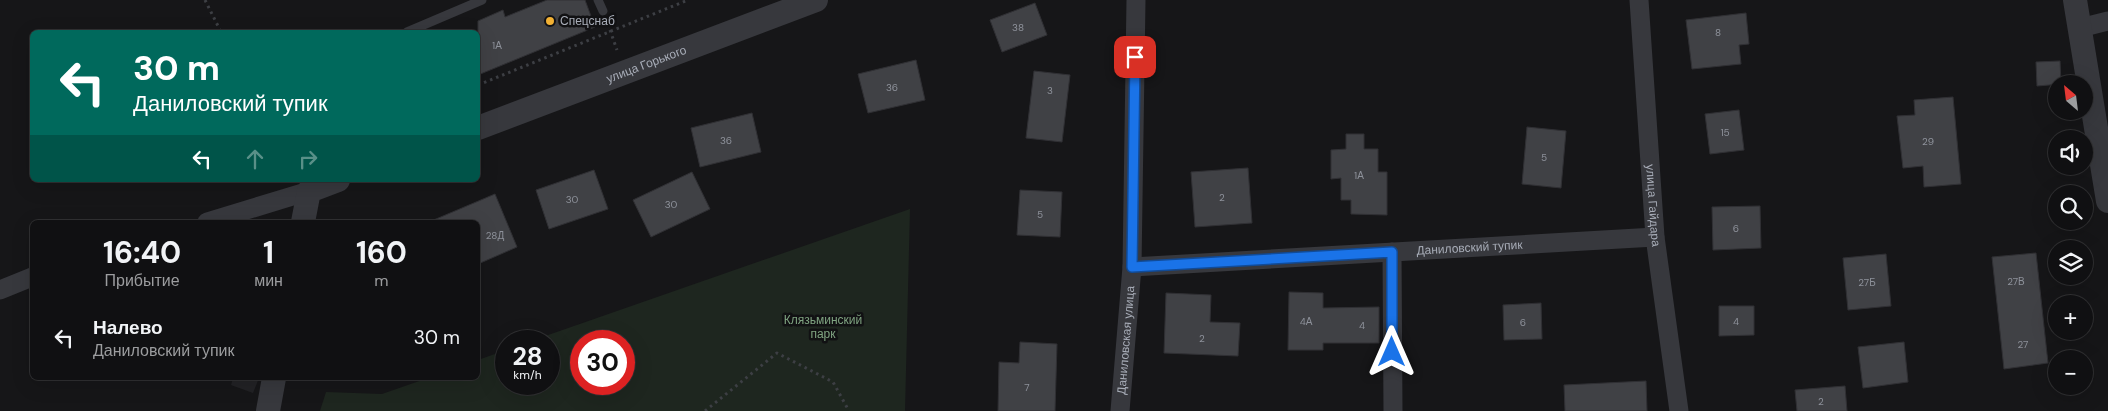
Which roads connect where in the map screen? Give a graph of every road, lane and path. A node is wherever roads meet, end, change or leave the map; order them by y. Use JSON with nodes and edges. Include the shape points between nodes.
{"nodes":[{"id":1,"x":205,"y":0,"type":"edge"},
{"id":2,"x":482,"y":0,"type":"edge"},
{"id":3,"x":598,"y":0,"type":"edge"},
{"id":4,"x":688,"y":0,"type":"edge"},
{"id":5,"x":816,"y":0,"type":"edge"},
{"id":6,"x":1136,"y":0,"type":"edge"},
{"id":7,"x":1639,"y":0,"type":"edge"},
{"id":8,"x":2075,"y":0,"type":"edge"},
{"id":9,"x":603,"y":11,"type":"joint"},
{"id":10,"x":2108,"y":21,"type":"edge"},
{"id":11,"x":2080,"y":28,"type":"junction"},
{"id":12,"x":220,"y":30,"type":"edge"},
{"id":13,"x":412,"y":30,"type":"edge"},
{"id":14,"x":611,"y":31,"type":"junction"},
{"id":15,"x":625,"y":72,"type":"junction"},
{"id":16,"x":480,"y":84,"type":"edge"},
{"id":17,"x":480,"y":127,"type":"edge"},
{"id":18,"x":328,"y":182,"type":"edge"},
{"id":19,"x":307,"y":186,"type":"edge"},
{"id":20,"x":2108,"y":201,"type":"edge"},
{"id":21,"x":213,"y":220,"type":"edge"},
{"id":22,"x":304,"y":220,"type":"edge"},
{"id":23,"x":1655,"y":237,"type":"junction"},
{"id":24,"x":1392,"y":252,"type":"junction"},
{"id":25,"x":1132,"y":267,"type":"junction"},
{"id":26,"x":30,"y":278,"type":"edge"},
{"id":27,"x":0,"y":290,"type":"edge"},
{"id":28,"x":274,"y":380,"type":"edge"},
{"id":29,"x":268,"y":411,"type":"edge"},
{"id":30,"x":705,"y":411,"type":"edge"},
{"id":31,"x":849,"y":411,"type":"edge"},
{"id":32,"x":1120,"y":411,"type":"edge"},
{"id":33,"x":1393,"y":411,"type":"edge"},
{"id":34,"x":1680,"y":411,"type":"edge"}],
"edges":[{"from":1,"to":12,"type":"path"},
{"from":2,"to":13,"type":"lane"},
{"from":3,"to":9,"type":"lane"},
{"from":4,"to":14,"type":"path"},
{"from":5,"to":15,"type":"street","name":"улица Горького"},
{"from":6,"to":25,"type":"street","name":"Даниловская улица"},
{"from":7,"to":23,"type":"street","name":"улица Гайдара"},
{"from":8,"to":11,"type":"street"},
{"from":9,"to":14,"type":"path"},
{"from":10,"to":11,"type":"street"},
{"from":11,"to":20,"type":"street"},
{"from":14,"to":15,"type":"path"},
{"from":14,"to":16,"type":"path"},
{"from":15,"to":17,"type":"street","name":"улица Горького"},
{"from":18,"to":19,"type":"street"},
{"from":19,"to":21,"type":"street"},
{"from":19,"to":22,"type":"street"},
{"from":23,"to":24,"type":"street","name":"Даниловский тупик"},
{"from":23,"to":34,"type":"street","name":"улица Гайдара"},
{"from":24,"to":25,"type":"street","name":"Даниловский тупик"},
{"from":24,"to":33,"type":"street"},
{"from":25,"to":32,"type":"street","name":"Даниловская улица"},
{"from":26,"to":27,"type":"street"},
{"from":28,"to":29,"type":"street"},
{"from":30,"to":31,"type":"path","via":[[776,353],[833,382]]}]}
